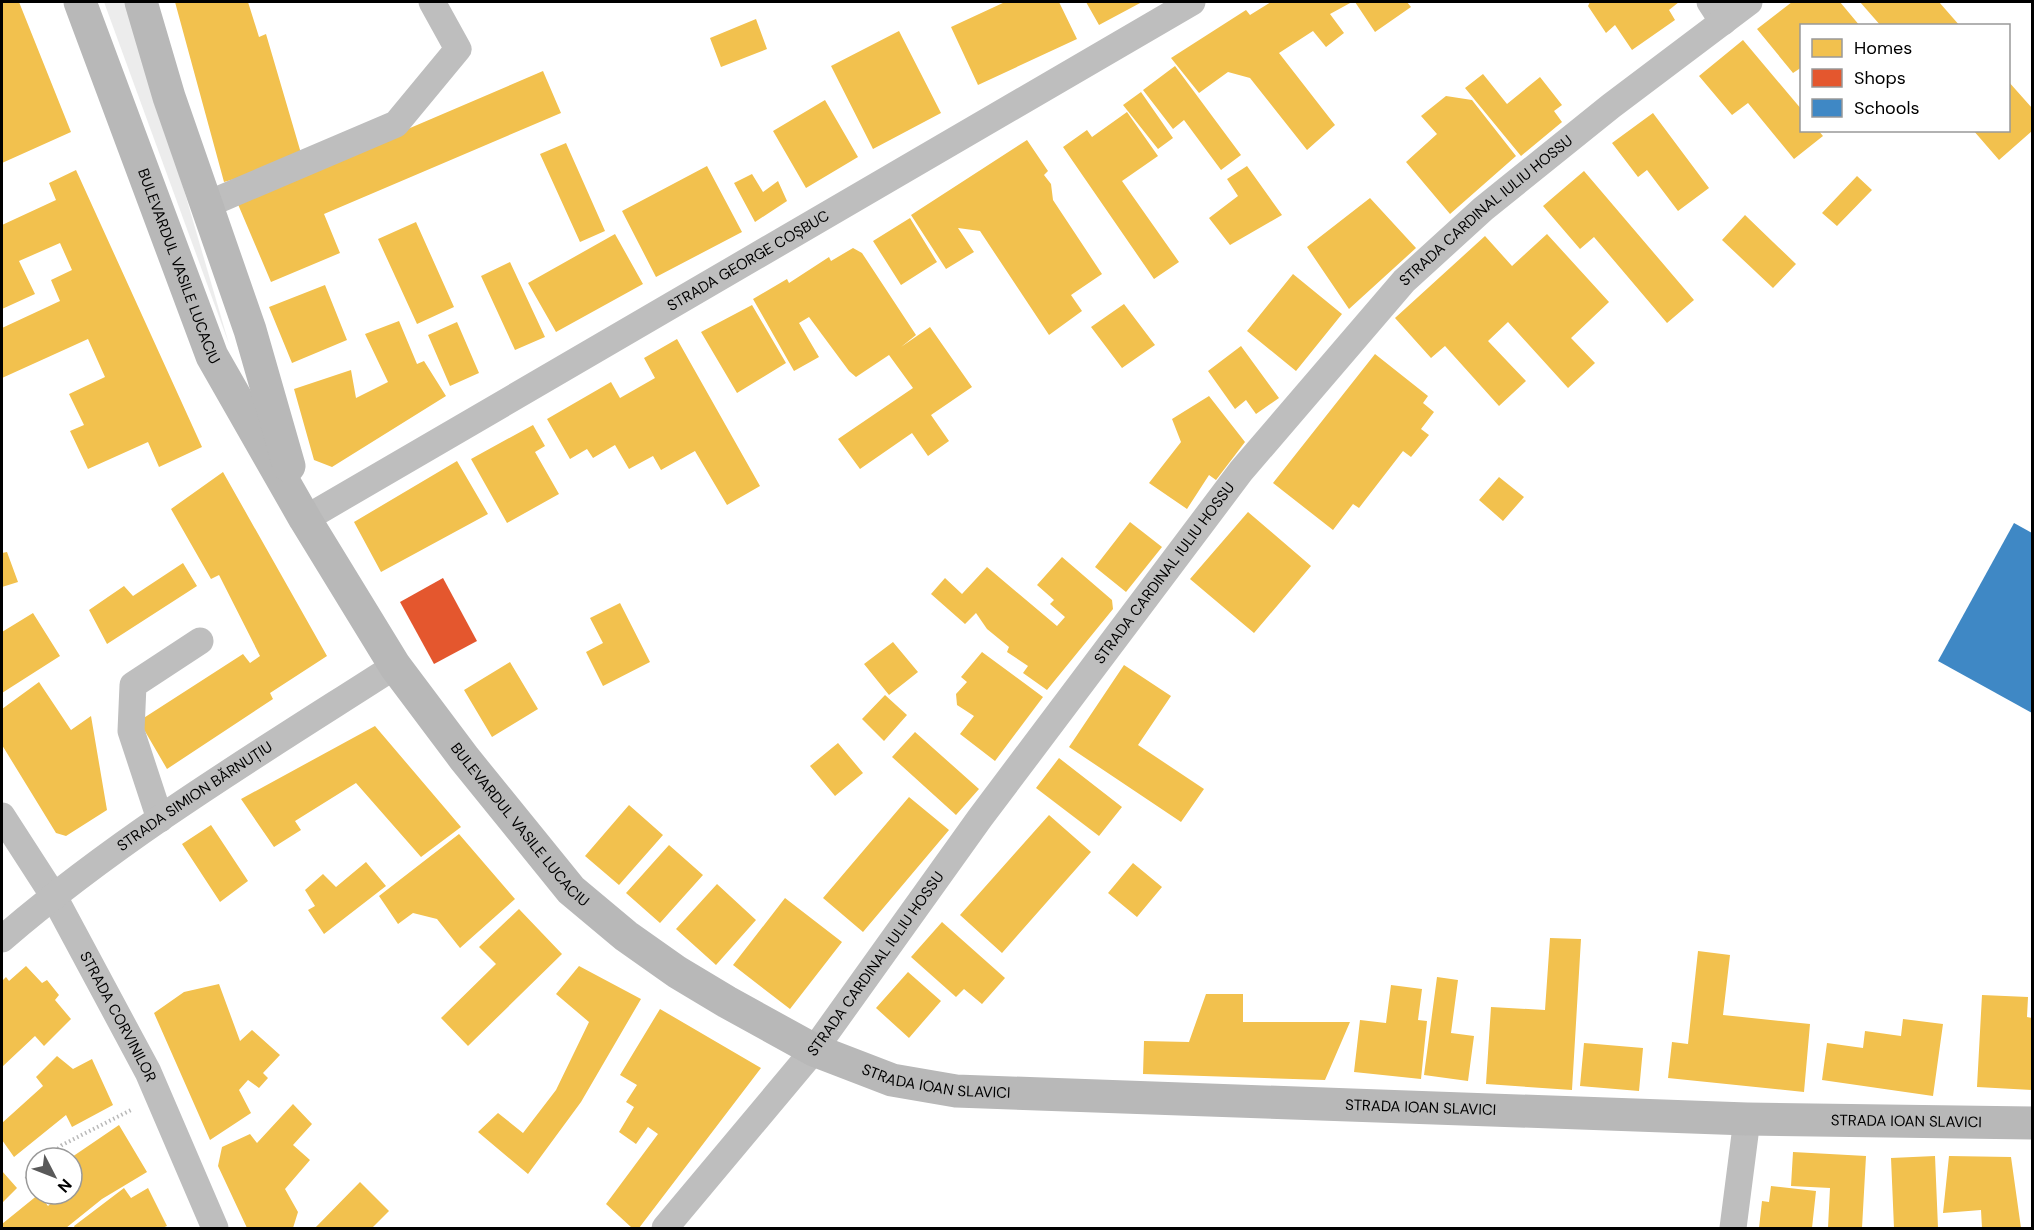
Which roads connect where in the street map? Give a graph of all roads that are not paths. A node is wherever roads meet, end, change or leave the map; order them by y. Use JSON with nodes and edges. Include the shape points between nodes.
{"nodes":[{"id":1,"x":80,"y":2,"type":"edge"},
{"id":2,"x":141,"y":2,"type":"edge"},
{"id":3,"x":432,"y":2,"type":"edge"},
{"id":4,"x":1192,"y":2,"type":"edge"},
{"id":5,"x":1749,"y":2,"type":"edge"},
{"id":6,"x":1717,"y":12,"type":"edge"},
{"id":7,"x":206,"y":205,"type":"junction"},
{"id":8,"x":305,"y":519,"type":"junction"},
{"id":9,"x":200,"y":641,"type":"dead end"},
{"id":10,"x":395,"y":666,"type":"junction"},
{"id":11,"x":2,"y":816,"type":"edge"},
{"id":12,"x":160,"y":819,"type":"junction"},
{"id":13,"x":53,"y":895,"type":"junction"},
{"id":14,"x":2,"y":939,"type":"edge"},
{"id":15,"x":814,"y":1050,"type":"junction"},
{"id":16,"x":1748,"y":1119,"type":"junction"},
{"id":17,"x":2032,"y":1123,"type":"edge"},
{"id":18,"x":215,"y":1228,"type":"edge"},
{"id":19,"x":665,"y":1228,"type":"edge"},
{"id":20,"x":1733,"y":1228,"type":"edge"}],
"edges":[{"from":1,"to":8,"type":"main road","name":"BULEVARDUL VASILE LUCACIU","via":[[212,356]]},
{"from":2,"to":7,"type":"main road","name":"BULEVARDUL VASILE LUCACIU"},
{"from":3,"to":7,"type":"street","via":[[458,49],[396,124]]},
{"from":4,"to":8,"type":"street","name":"STRADA GEORGE COȘBUC"},
{"from":5,"to":6,"type":"street","name":"STRADA CARDINAL IULIU HOSSU"},
{"from":6,"to":15,"type":"street","name":"STRADA CARDINAL IULIU HOSSU","via":[[1611,106],[1483,209],[1404,281],[1241,471],[980,818]]},
{"from":7,"to":8,"type":"main road","name":"BULEVARDUL VASILE LUCACIU","via":[[250,330]]},
{"from":8,"to":10,"type":"main road","name":"BULEVARDUL VASILE LUCACIU"},
{"from":9,"to":12,"type":"street","via":[[133,685],[131,731]]},
{"from":10,"to":12,"type":"street","name":"STRADA SIMION BĂRNUȚIU"},
{"from":10,"to":15,"type":"main road","name":"BULEVARDUL VASILE LUCACIU","via":[[571,890],[677,972]]},
{"from":11,"to":13,"type":"street","name":"STRADA CORVINILOR"},
{"from":12,"to":13,"type":"street","name":"STRADA SIMION BĂRNUȚIU"},
{"from":13,"to":14,"type":"street","name":"STRADA SIMION BĂRNUȚIU"},
{"from":13,"to":18,"type":"street","name":"STRADA CORVINILOR","via":[[148,1072]]},
{"from":15,"to":16,"type":"main road","name":"STRADA IOAN SLAVICI","via":[[892,1080],[956,1091]]},
{"from":15,"to":19,"type":"street","name":"STRADA CARDINAL IULIU HOSSU"},
{"from":16,"to":17,"type":"main road","name":"STRADA IOAN SLAVICI"},
{"from":16,"to":20,"type":"street"}]}
